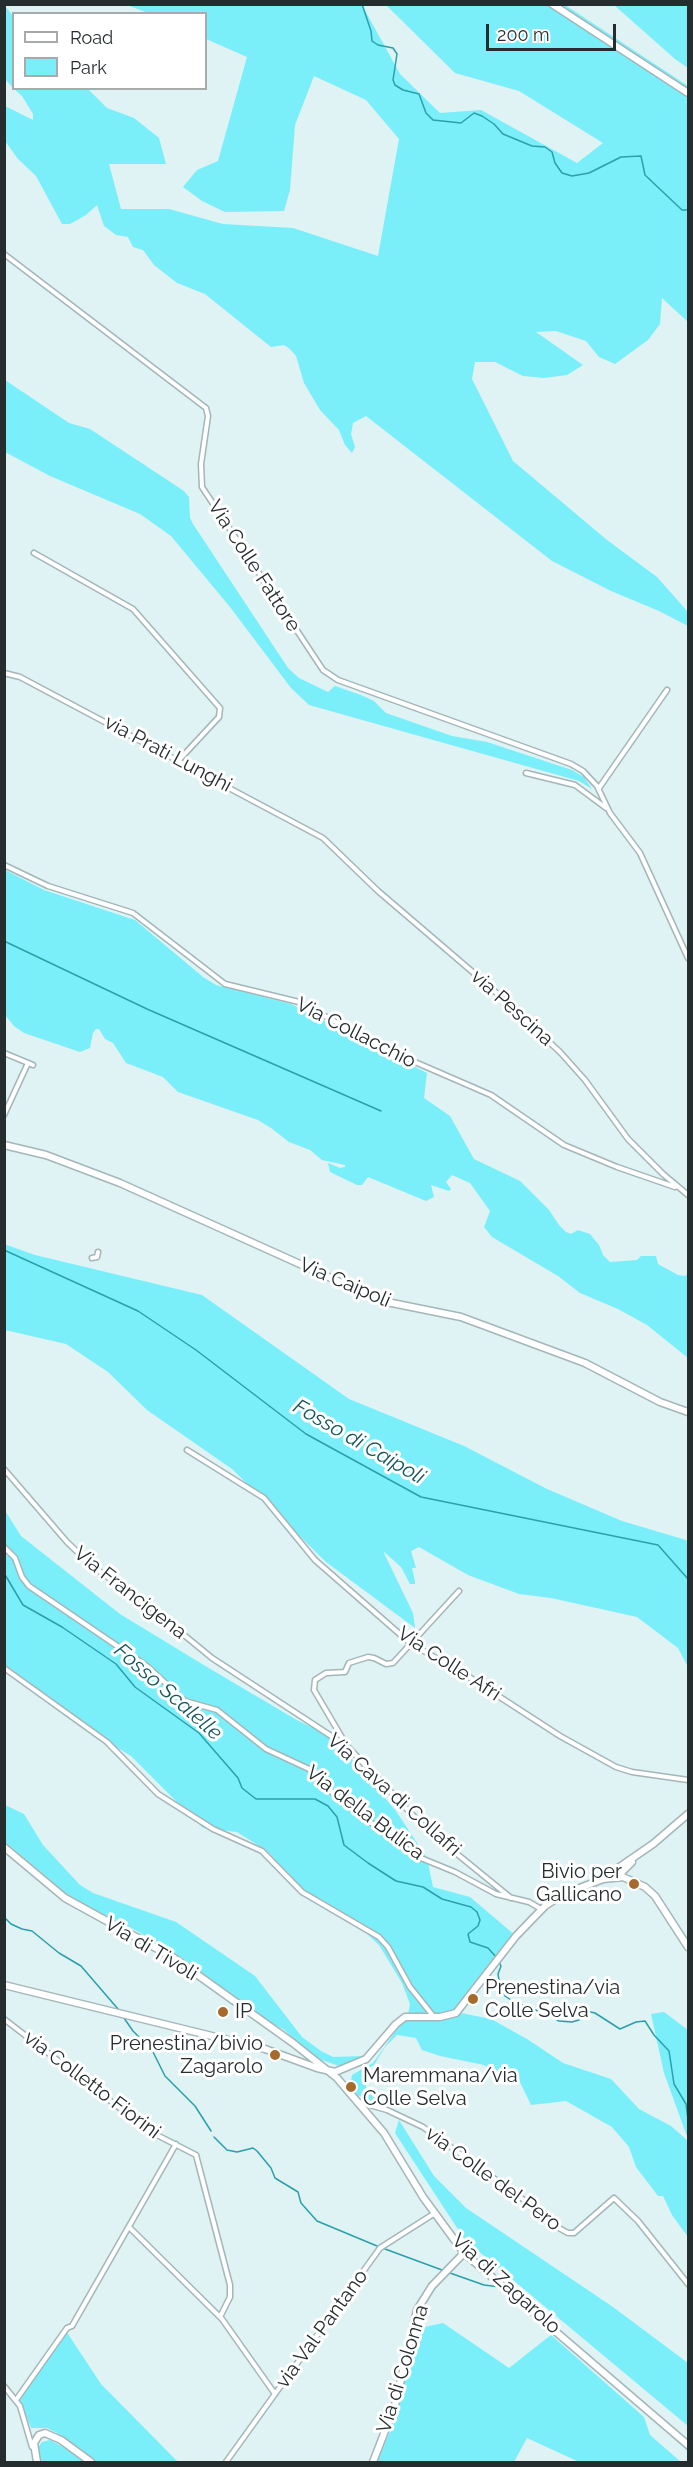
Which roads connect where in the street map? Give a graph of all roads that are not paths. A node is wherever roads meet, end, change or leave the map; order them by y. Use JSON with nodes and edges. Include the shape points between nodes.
{"nodes":[{"id":1,"x":552,"y":4,"type":"edge"},
{"id":2,"x":688,"y":93,"type":"edge"},
{"id":3,"x":4,"y":254,"type":"edge"},
{"id":4,"x":34,"y":553,"type":"dead end"},
{"id":5,"x":4,"y":673,"type":"edge"},
{"id":6,"x":667,"y":690,"type":"dead end"},
{"id":7,"x":179,"y":760,"type":"junction"},
{"id":8,"x":526,"y":773,"type":"dead end"},
{"id":9,"x":598,"y":788,"type":"junction"},
{"id":10,"x":609,"y":810,"type":"junction"},
{"id":11,"x":329,"y":842,"type":"joint"},
{"id":12,"x":4,"y":865,"type":"edge"},
{"id":13,"x":688,"y":958,"type":"edge"},
{"id":14,"x":4,"y":1053,"type":"edge"},
{"id":15,"x":28,"y":1063,"type":"junction"},
{"id":16,"x":33,"y":1065,"type":"dead end"},
{"id":17,"x":4,"y":1115,"type":"edge"},
{"id":18,"x":4,"y":1145,"type":"edge"},
{"id":19,"x":679,"y":1188,"type":"junction"},
{"id":20,"x":688,"y":1195,"type":"edge"},
{"id":21,"x":98,"y":1252,"type":"dead end"},
{"id":22,"x":92,"y":1258,"type":"dead end"},
{"id":23,"x":688,"y":1412,"type":"edge"},
{"id":24,"x":187,"y":1450,"type":"dead end"},
{"id":25,"x":4,"y":1469,"type":"edge"},
{"id":26,"x":4,"y":1547,"type":"edge"},
{"id":27,"x":459,"y":1591,"type":"dead end"},
{"id":28,"x":410,"y":1643,"type":"junction"},
{"id":29,"x":213,"y":1658,"type":"joint"},
{"id":30,"x":4,"y":1668,"type":"edge"},
{"id":31,"x":348,"y":1747,"type":"junction"},
{"id":32,"x":688,"y":1780,"type":"edge"},
{"id":33,"x":688,"y":1814,"type":"edge"},
{"id":34,"x":4,"y":1847,"type":"edge"},
{"id":35,"x":640,"y":1854,"type":"junction"},
{"id":36,"x":628,"y":1866,"type":"junction"},
{"id":37,"x":617,"y":1873,"type":"junction"},
{"id":38,"x":632,"y":1880,"type":"junction"},
{"id":39,"x":511,"y":1898,"type":"junction"},
{"id":40,"x":542,"y":1909,"type":"junction"},
{"id":41,"x":688,"y":1947,"type":"edge"},
{"id":42,"x":4,"y":1985,"type":"edge"},
{"id":43,"x":435,"y":2017,"type":"junction"},
{"id":44,"x":4,"y":2019,"type":"edge"},
{"id":45,"x":329,"y":2072,"type":"junction"},
{"id":46,"x":356,"y":2101,"type":"junction"},
{"id":47,"x":176,"y":2144,"type":"junction"},
{"id":48,"x":435,"y":2213,"type":"junction"},
{"id":49,"x":129,"y":2227,"type":"junction"},
{"id":50,"x":464,"y":2253,"type":"junction"},
{"id":51,"x":688,"y":2284,"type":"edge"},
{"id":52,"x":220,"y":2317,"type":"junction"},
{"id":53,"x":4,"y":2386,"type":"edge"},
{"id":54,"x":275,"y":2394,"type":"junction"},
{"id":55,"x":16,"y":2400,"type":"junction"},
{"id":56,"x":688,"y":2445,"type":"edge"},
{"id":57,"x":34,"y":2453,"type":"junction"},
{"id":58,"x":38,"y":2463,"type":"edge"},
{"id":59,"x":91,"y":2463,"type":"edge"},
{"id":60,"x":226,"y":2463,"type":"edge"},
{"id":61,"x":373,"y":2463,"type":"edge"}],
"edges":[{"from":1,"to":2,"type":"street"},
{"from":3,"to":9,"type":"street","name":"Via Colle Fattore","via":[[206,408],[202,487],[326,673],[574,765]]},
{"from":4,"to":7,"type":"street","via":[[133,609],[220,708],[219,717]]},
{"from":5,"to":7,"type":"street","name":"via Prati Lunghi","via":[[20,677]]},
{"from":6,"to":9,"type":"street"},
{"from":7,"to":11,"type":"street","name":"via Prati Lunghi"},
{"from":8,"to":10,"type":"street","via":[[575,785]]},
{"from":9,"to":10,"type":"street"},
{"from":10,"to":13,"type":"street","via":[[640,853]]},
{"from":11,"to":19,"type":"street","name":"via Pescina","via":[[378,891],[560,1052],[623,1134]]},
{"from":12,"to":19,"type":"street","name":"Via Collacchio","via":[[56,890],[130,911],[224,983],[296,1001],[391,1052],[491,1095],[567,1146]]},
{"from":14,"to":15,"type":"street"},
{"from":15,"to":16,"type":"street"},
{"from":15,"to":17,"type":"street"},
{"from":18,"to":23,"type":"street","name":"Via Caipoli","via":[[42,1153],[115,1181],[382,1301],[457,1316],[591,1365],[660,1402]]},
{"from":19,"to":20,"type":"street"},
{"from":21,"to":22,"type":"street"},
{"from":24,"to":28,"type":"street","name":"Via Colle Afri","via":[[266,1500],[315,1560]]},
{"from":25,"to":29,"type":"street","name":"Via Francigena","via":[[80,1556]]},
{"from":26,"to":39,"type":"street","name":"Via della Bulica","via":[[15,1558],[29,1586],[148,1667],[185,1701],[218,1710],[266,1749],[311,1770],[339,1799],[418,1858]]},
{"from":27,"to":28,"type":"street"},
{"from":28,"to":31,"type":"street","via":[[391,1664],[368,1657],[349,1664],[345,1671],[326,1673],[315,1680],[314,1690]]},
{"from":28,"to":32,"type":"street","name":"Via Colle Afri","via":[[612,1765]]},
{"from":29,"to":31,"type":"street","name":"Via Cava di Collafri"},
{"from":30,"to":43,"type":"street","via":[[107,1742],[161,1797],[264,1853],[305,1894],[379,1937]]},
{"from":31,"to":39,"type":"street","name":"Via Cava di Collafri","via":[[424,1827]]},
{"from":33,"to":35,"type":"street"},
{"from":34,"to":45,"type":"street","name":"Via di Tivoli","via":[[62,1896],[177,1960]]},
{"from":35,"to":36,"type":"street"},
{"from":35,"to":37,"type":"street"},
{"from":36,"to":37,"type":"street"},
{"from":36,"to":38,"type":"street"},
{"from":37,"to":38,"type":"street"},
{"from":37,"to":40,"type":"street","via":[[562,1895]]},
{"from":38,"to":41,"type":"street","via":[[655,1896]]},
{"from":39,"to":40,"type":"street","name":"Via della Bulica"},
{"from":40,"to":43,"type":"street","via":[[456,2013]]},
{"from":42,"to":45,"type":"street","via":[[265,2049]]},
{"from":43,"to":45,"type":"street","via":[[405,2017],[366,2059]]},
{"from":44,"to":47,"type":"street","name":"via Colletto Fiorini","via":[[151,2132]]},
{"from":45,"to":46,"type":"street","name":"Via di Zagarolo"},
{"from":46,"to":48,"type":"street","name":"Via di Zagarolo","via":[[394,2147]]},
{"from":46,"to":51,"type":"street","name":"via Colle del Pero","via":[[423,2127],[524,2200],[546,2221],[568,2233],[574,2233],[614,2198],[638,2221]]},
{"from":47,"to":49,"type":"street"},
{"from":47,"to":52,"type":"street","name":"via Colletto Fiorini","via":[[193,2152],[199,2162],[230,2285],[230,2297]]},
{"from":48,"to":50,"type":"street","name":"Via di Zagarolo"},
{"from":48,"to":54,"type":"street","name":"via Val Pantano","via":[[380,2248]]},
{"from":49,"to":52,"type":"street"},
{"from":49,"to":55,"type":"street","via":[[72,2326]]},
{"from":50,"to":56,"type":"street","name":"Via di Zagarolo"},
{"from":50,"to":61,"type":"street","name":"Via di Colonna","via":[[432,2286],[417,2310],[396,2405]]},
{"from":52,"to":54,"type":"street"},
{"from":53,"to":55,"type":"street"},
{"from":54,"to":60,"type":"street","name":"via Val Pantano"},
{"from":55,"to":57,"type":"street"},
{"from":57,"to":58,"type":"street"},
{"from":57,"to":59,"type":"street","via":[[37,2436],[50,2433]]}]}
